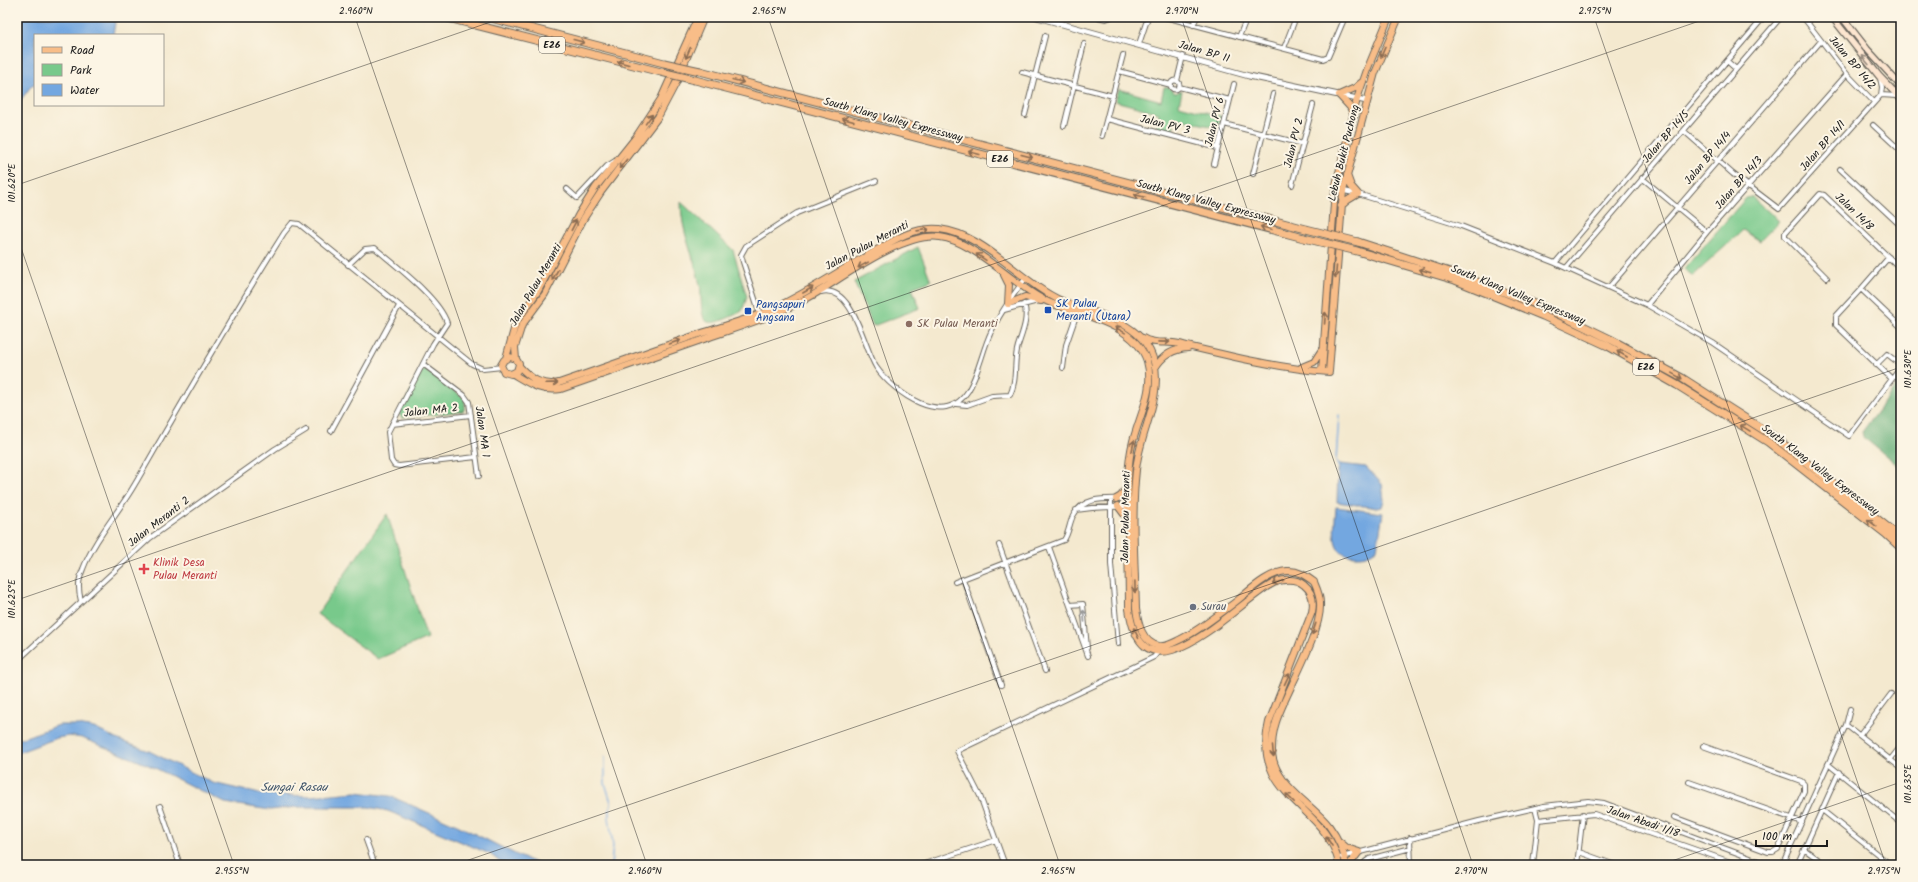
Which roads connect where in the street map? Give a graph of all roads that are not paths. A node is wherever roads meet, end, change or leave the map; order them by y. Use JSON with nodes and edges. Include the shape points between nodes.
{"nodes":[{"id":1,"x":444,"y":17,"type":"edge"},
{"id":2,"x":487,"y":17,"type":"edge"},
{"id":3,"x":698,"y":17,"type":"edge"},
{"id":4,"x":704,"y":17,"type":"edge"},
{"id":5,"x":1040,"y":17,"type":"edge"},
{"id":6,"x":1098,"y":17,"type":"edge"},
{"id":7,"x":1111,"y":17,"type":"edge"},
{"id":8,"x":1148,"y":17,"type":"edge"},
{"id":9,"x":1165,"y":17,"type":"edge"},
{"id":10,"x":1197,"y":17,"type":"edge"},
{"id":11,"x":1247,"y":17,"type":"edge"},
{"id":12,"x":1296,"y":17,"type":"edge"},
{"id":13,"x":1345,"y":17,"type":"edge"},
{"id":14,"x":1389,"y":17,"type":"edge"},
{"id":15,"x":1399,"y":17,"type":"edge"},
{"id":16,"x":1764,"y":17,"type":"edge"},
{"id":17,"x":1781,"y":17,"type":"edge"},
{"id":18,"x":1803,"y":17,"type":"edge"},
{"id":19,"x":1832,"y":17,"type":"edge"},
{"id":20,"x":1843,"y":18,"type":"edge"},
{"id":21,"x":1052,"y":19,"type":"edge"},
{"id":22,"x":1193,"y":25,"type":"junction"},
{"id":23,"x":1045,"y":36,"type":"dead end"},
{"id":24,"x":1239,"y":37,"type":"junction"},
{"id":25,"x":1821,"y":41,"type":"junction"},
{"id":26,"x":1084,"y":44,"type":"dead end"},
{"id":27,"x":1139,"y":44,"type":"junction"},
{"id":28,"x":1284,"y":48,"type":"junction"},
{"id":29,"x":1123,"y":55,"type":"dead end"},
{"id":30,"x":1183,"y":56,"type":"junction"},
{"id":31,"x":1727,"y":61,"type":"junction"},
{"id":32,"x":1736,"y":69,"type":"junction"},
{"id":33,"x":1119,"y":71,"type":"junction"},
{"id":34,"x":1022,"y":72,"type":"dead end"},
{"id":35,"x":1847,"y":74,"type":"junction"},
{"id":36,"x":1035,"y":76,"type":"junction"},
{"id":37,"x":1879,"y":76,"type":"junction"},
{"id":38,"x":1364,"y":80,"type":"junction"},
{"id":39,"x":1177,"y":81,"type":"junction"},
{"id":40,"x":1171,"y":84,"type":"junction"},
{"id":41,"x":1234,"y":84,"type":"dead end"},
{"id":42,"x":1074,"y":86,"type":"junction"},
{"id":43,"x":1901,"y":86,"type":"edge"},
{"id":44,"x":1179,"y":87,"type":"junction"},
{"id":45,"x":1274,"y":94,"type":"dead end"},
{"id":46,"x":1340,"y":95,"type":"junction"},
{"id":47,"x":1881,"y":95,"type":"junction"},
{"id":48,"x":1113,"y":96,"type":"junction"},
{"id":49,"x":1899,"y":97,"type":"edge"},
{"id":50,"x":1357,"y":99,"type":"junction"},
{"id":51,"x":1230,"y":100,"type":"junction"},
{"id":52,"x":1367,"y":101,"type":"junction"},
{"id":53,"x":1874,"y":102,"type":"junction"},
{"id":54,"x":1312,"y":105,"type":"dead end"},
{"id":55,"x":1025,"y":115,"type":"dead end"},
{"id":56,"x":1354,"y":116,"type":"junction"},
{"id":57,"x":1107,"y":119,"type":"junction"},
{"id":58,"x":1224,"y":124,"type":"junction"},
{"id":59,"x":1873,"y":125,"type":"dead end"},
{"id":60,"x":1064,"y":126,"type":"dead end"},
{"id":61,"x":1684,"y":130,"type":"junction"},
{"id":62,"x":1263,"y":134,"type":"junction"},
{"id":63,"x":1102,"y":136,"type":"dead end"},
{"id":64,"x":1303,"y":144,"type":"junction"},
{"id":65,"x":1218,"y":148,"type":"junction"},
{"id":66,"x":1901,"y":151,"type":"edge"},
{"id":67,"x":618,"y":160,"type":"junction"},
{"id":68,"x":1717,"y":161,"type":"junction"},
{"id":69,"x":1214,"y":164,"type":"dead end"},
{"id":70,"x":1840,"y":169,"type":"dead end"},
{"id":71,"x":1253,"y":174,"type":"dead end"},
{"id":72,"x":1347,"y":175,"type":"junction"},
{"id":73,"x":1642,"y":178,"type":"junction"},
{"id":74,"x":876,"y":181,"type":"dead end"},
{"id":75,"x":1292,"y":185,"type":"dead end"},
{"id":76,"x":1749,"y":186,"type":"junction"},
{"id":77,"x":567,"y":189,"type":"dead end"},
{"id":78,"x":1335,"y":189,"type":"junction"},
{"id":79,"x":1343,"y":191,"type":"junction"},
{"id":80,"x":1358,"y":194,"type":"junction"},
{"id":81,"x":1341,"y":206,"type":"junction"},
{"id":82,"x":1677,"y":208,"type":"junction"},
{"id":83,"x":1901,"y":226,"type":"edge"},
{"id":84,"x":1707,"y":232,"type":"junction"},
{"id":85,"x":1889,"y":257,"type":"junction"},
{"id":86,"x":1555,"y":262,"type":"junction"},
{"id":87,"x":348,"y":265,"type":"junction"},
{"id":88,"x":1566,"y":268,"type":"junction"},
{"id":89,"x":1901,"y":268,"type":"edge"},
{"id":90,"x":1001,"y":271,"type":"junction"},
{"id":91,"x":1025,"y":278,"type":"junction"},
{"id":92,"x":1827,"y":278,"type":"dead end"},
{"id":93,"x":1020,"y":285,"type":"junction"},
{"id":94,"x":1609,"y":287,"type":"junction"},
{"id":95,"x":1861,"y":289,"type":"junction"},
{"id":96,"x":814,"y":295,"type":"junction"},
{"id":97,"x":1043,"y":301,"type":"junction"},
{"id":98,"x":1024,"y":304,"type":"junction"},
{"id":99,"x":1647,"y":305,"type":"junction"},
{"id":100,"x":399,"y":306,"type":"junction"},
{"id":101,"x":1006,"y":307,"type":"junction"},
{"id":102,"x":1077,"y":313,"type":"junction"},
{"id":103,"x":760,"y":314,"type":"junction"},
{"id":104,"x":1901,"y":327,"type":"edge"},
{"id":105,"x":1140,"y":336,"type":"junction"},
{"id":106,"x":437,"y":337,"type":"junction"},
{"id":107,"x":1323,"y":342,"type":"junction"},
{"id":108,"x":1189,"y":348,"type":"junction"},
{"id":109,"x":506,"y":358,"type":"junction"},
{"id":110,"x":516,"y":359,"type":"junction"},
{"id":111,"x":423,"y":364,"type":"junction"},
{"id":112,"x":1876,"y":365,"type":"junction"},
{"id":113,"x":519,"y":366,"type":"junction"},
{"id":114,"x":1901,"y":366,"type":"edge"},
{"id":115,"x":502,"y":367,"type":"junction"},
{"id":116,"x":1063,"y":368,"type":"dead end"},
{"id":117,"x":1155,"y":368,"type":"junction"},
{"id":118,"x":1296,"y":368,"type":"junction"},
{"id":119,"x":1322,"y":371,"type":"junction"},
{"id":120,"x":513,"y":374,"type":"junction"},
{"id":121,"x":1892,"y":379,"type":"junction"},
{"id":122,"x":955,"y":404,"type":"junction"},
{"id":123,"x":471,"y":416,"type":"junction"},
{"id":124,"x":392,"y":424,"type":"junction"},
{"id":125,"x":306,"y":430,"type":"dead end"},
{"id":126,"x":331,"y":432,"type":"dead end"},
{"id":127,"x":476,"y":457,"type":"junction"},
{"id":128,"x":479,"y":476,"type":"dead end"},
{"id":129,"x":1128,"y":486,"type":"junction"},
{"id":130,"x":1114,"y":499,"type":"junction"},
{"id":131,"x":1131,"y":499,"type":"junction"},
{"id":132,"x":1115,"y":506,"type":"junction"},
{"id":133,"x":1131,"y":506,"type":"junction"},
{"id":134,"x":1076,"y":510,"type":"junction"},
{"id":135,"x":1128,"y":519,"type":"junction"},
{"id":136,"x":1901,"y":538,"type":"edge"},
{"id":137,"x":999,"y":545,"type":"dead end"},
{"id":138,"x":1049,"y":547,"type":"junction"},
{"id":139,"x":1901,"y":548,"type":"edge"},
{"id":140,"x":1007,"y":563,"type":"junction"},
{"id":141,"x":963,"y":579,"type":"junction"},
{"id":142,"x":954,"y":582,"type":"dead end"},
{"id":143,"x":81,"y":601,"type":"junction"},
{"id":144,"x":1070,"y":605,"type":"junction"},
{"id":145,"x":1118,"y":644,"type":"dead end"},
{"id":146,"x":1158,"y":652,"type":"junction"},
{"id":147,"x":17,"y":660,"type":"edge"},
{"id":148,"x":1045,"y":671,"type":"dead end"},
{"id":149,"x":1001,"y":685,"type":"dead end"},
{"id":150,"x":1891,"y":694,"type":"dead end"},
{"id":151,"x":1850,"y":709,"type":"dead end"},
{"id":152,"x":1846,"y":725,"type":"junction"},
{"id":153,"x":1860,"y":735,"type":"junction"},
{"id":154,"x":1703,"y":746,"type":"dead end"},
{"id":155,"x":1901,"y":746,"type":"edge"},
{"id":156,"x":1890,"y":760,"type":"junction"},
{"id":157,"x":1828,"y":764,"type":"junction"},
{"id":158,"x":1901,"y":768,"type":"edge"},
{"id":159,"x":1839,"y":772,"type":"junction"},
{"id":160,"x":1689,"y":782,"type":"dead end"},
{"id":161,"x":160,"y":806,"type":"dead end"},
{"id":162,"x":1535,"y":808,"type":"junction"},
{"id":163,"x":1822,"y":810,"type":"junction"},
{"id":164,"x":1583,"y":814,"type":"junction"},
{"id":165,"x":1674,"y":818,"type":"dead end"},
{"id":166,"x":1791,"y":818,"type":"junction"},
{"id":167,"x":1538,"y":820,"type":"junction"},
{"id":168,"x":1802,"y":822,"type":"junction"},
{"id":169,"x":1901,"y":822,"type":"edge"},
{"id":170,"x":1337,"y":838,"type":"junction"},
{"id":171,"x":1410,"y":838,"type":"junction"},
{"id":172,"x":366,"y":840,"type":"dead end"},
{"id":173,"x":996,"y":840,"type":"junction"},
{"id":174,"x":1411,"y":848,"type":"junction"},
{"id":175,"x":1804,"y":848,"type":"junction"},
{"id":176,"x":1359,"y":852,"type":"junction"},
{"id":177,"x":1579,"y":852,"type":"junction"},
{"id":178,"x":1344,"y":856,"type":"junction"},
{"id":179,"x":1901,"y":857,"type":"edge"},
{"id":180,"x":1338,"y":858,"type":"junction"},
{"id":181,"x":180,"y":865,"type":"edge"},
{"id":182,"x":375,"y":865,"type":"edge"},
{"id":183,"x":921,"y":865,"type":"edge"},
{"id":184,"x":1006,"y":865,"type":"edge"},
{"id":185,"x":1339,"y":865,"type":"edge"},
{"id":186,"x":1346,"y":865,"type":"edge"},
{"id":187,"x":1349,"y":865,"type":"edge"},
{"id":188,"x":1366,"y":865,"type":"edge"},
{"id":189,"x":1411,"y":865,"type":"edge"},
{"id":190,"x":1533,"y":865,"type":"edge"},
{"id":191,"x":1577,"y":865,"type":"edge"},
{"id":192,"x":1615,"y":865,"type":"edge"},
{"id":193,"x":1739,"y":865,"type":"edge"},
{"id":194,"x":1769,"y":865,"type":"edge"},
{"id":195,"x":1782,"y":865,"type":"edge"},
{"id":196,"x":1797,"y":865,"type":"edge"},
{"id":197,"x":1826,"y":865,"type":"edge"},
{"id":198,"x":1891,"y":865,"type":"edge"},
{"id":199,"x":1894,"y":865,"type":"edge"}],
"edges":[{"from":139,"to":1,"type":"highway","name":"South Klang Valley Expressway","number":"E26","one_way":true,"bridge":true,"via":[[1768,442],[1677,385],[1608,346],[1455,280],[1357,251]]},
{"from":2,"to":136,"type":"highway","name":"South Klang Valley Expressway","number":"E26","one_way":true,"bridge":true,"via":[[1358,242],[1456,274],[1546,308],[1610,338],[1682,378],[1773,436]]},
{"from":67,"to":3,"type":"main road","name":"Jalan Pulau Meranti","one_way":true,"via":[[661,99]]},
{"from":4,"to":110,"type":"main road","name":"Jalan Pulau Meranti","one_way":true,"via":[[658,117],[584,218],[545,294],[522,326],[515,347]]},
{"from":5,"to":21,"type":"street","name":"Jalan BP 11"},
{"from":6,"to":7,"type":"street"},
{"from":8,"to":27,"type":"street"},
{"from":9,"to":22,"type":"street"},
{"from":10,"to":22,"type":"street"},
{"from":11,"to":24,"type":"street"},
{"from":12,"to":28,"type":"street"},
{"from":13,"to":28,"type":"street","via":[[1326,59]]},
{"from":14,"to":38,"type":"main road","name":"Lebuh Bukit Puchong"},
{"from":15,"to":52,"type":"main road","name":"Lebuh Bukit Puchong","one_way":true,"via":[[1374,73]]},
{"from":16,"to":31,"type":"street"},
{"from":17,"to":32,"type":"street","name":"Jalan BP 14/5"},
{"from":18,"to":25,"type":"street","name":"Jalan BP 14/2"},
{"from":37,"to":19,"type":"main road","one_way":true},
{"from":20,"to":43,"type":"main road"},
{"from":21,"to":27,"type":"street","name":"Jalan BP 11"},
{"from":22,"to":24,"type":"street"},
{"from":23,"to":36,"type":"street"},
{"from":24,"to":28,"type":"street"},
{"from":25,"to":35,"type":"street","name":"Jalan BP 14/2"},
{"from":25,"to":68,"type":"street","name":"Jalan BP 14/4"},
{"from":26,"to":42,"type":"street"},
{"from":27,"to":30,"type":"street","name":"Jalan BP 11"},
{"from":29,"to":33,"type":"street"},
{"from":30,"to":39,"type":"street"},
{"from":30,"to":46,"type":"street","name":"Jalan BP 11","via":[[1249,76]]},
{"from":31,"to":32,"type":"street"},
{"from":31,"to":86,"type":"street"},
{"from":32,"to":61,"type":"street","name":"Jalan BP 14/5"},
{"from":33,"to":40,"type":"street"},
{"from":33,"to":48,"type":"street"},
{"from":34,"to":36,"type":"street"},
{"from":35,"to":53,"type":"street","name":"Jalan BP 14/2"},
{"from":35,"to":76,"type":"street","name":"Jalan BP 14/3"},
{"from":36,"to":42,"type":"street"},
{"from":36,"to":55,"type":"street"},
{"from":37,"to":47,"type":"street"},
{"from":37,"to":49,"type":"main road"},
{"from":38,"to":46,"type":"main road","via":[[1355,88]]},
{"from":38,"to":50,"type":"main road","name":"Lebuh Bukit Puchong"},
{"from":39,"to":40,"type":"street"},
{"from":39,"to":44,"type":"street"},
{"from":40,"to":44,"type":"street","via":[[1173,89]]},
{"from":41,"to":51,"type":"street","name":"Jalan PV 6"},
{"from":42,"to":48,"type":"street"},
{"from":42,"to":60,"type":"street"},
{"from":44,"to":51,"type":"street"},
{"from":45,"to":62,"type":"street"},
{"from":46,"to":50,"type":"street","name":"Jalan BP 11"},
{"from":46,"to":56,"type":"main road"},
{"from":47,"to":49,"type":"street"},
{"from":47,"to":53,"type":"street","name":"Jalan BP 14/1"},
{"from":48,"to":57,"type":"street"},
{"from":50,"to":52,"type":"street","name":"Jalan BP 11"},
{"from":50,"to":56,"type":"main road","name":"Lebuh Bukit Puchong"},
{"from":51,"to":58,"type":"street","name":"Jalan PV 6"},
{"from":52,"to":72,"type":"main road","name":"Lebuh Bukit Puchong"},
{"from":53,"to":76,"type":"street","name":"Jalan BP 14/1","via":[[1779,209]]},
{"from":54,"to":64,"type":"street","name":"Jalan PV 2"},
{"from":56,"to":78,"type":"main road","name":"Lebuh Bukit Puchong"},
{"from":57,"to":63,"type":"street"},
{"from":57,"to":65,"type":"street","name":"Jalan PV 3"},
{"from":58,"to":62,"type":"street"},
{"from":58,"to":65,"type":"street","name":"Jalan PV 6"},
{"from":59,"to":66,"type":"street"},
{"from":61,"to":68,"type":"street"},
{"from":61,"to":73,"type":"street","name":"Jalan BP 14/5"},
{"from":62,"to":64,"type":"street"},
{"from":62,"to":71,"type":"street"},
{"from":64,"to":75,"type":"street","name":"Jalan PV 2"},
{"from":65,"to":69,"type":"street","name":"Jalan PV 6"},
{"from":67,"to":77,"type":"street","via":[[607,166],[577,198]]},
{"from":109,"to":67,"type":"main road","name":"Jalan Pulau Meranti","one_way":true,"via":[[516,322],[538,291],[586,203]]},
{"from":68,"to":76,"type":"street"},
{"from":68,"to":82,"type":"street","name":"Jalan BP 14/4"},
{"from":70,"to":83,"type":"street"},
{"from":72,"to":79,"type":"main road","name":"Lebuh Bukit Puchong"},
{"from":72,"to":80,"type":"main road"},
{"from":73,"to":82,"type":"street"},
{"from":73,"to":88,"type":"street","name":"Jalan BP 14/5"},
{"from":74,"to":103,"type":"street","via":[[797,213],[746,246],[741,255],[742,262]]},
{"from":76,"to":84,"type":"street","name":"Jalan BP 14/3"},
{"from":78,"to":79,"type":"street"},
{"from":107,"to":78,"type":"main road","name":"Lebuh Bukit Puchong","one_way":true},
{"from":79,"to":80,"type":"street"},
{"from":79,"to":81,"type":"main road","name":"Lebuh Bukit Puchong"},
{"from":80,"to":81,"type":"main road"},
{"from":80,"to":86,"type":"street","via":[[1461,226]]},
{"from":81,"to":119,"type":"main road","name":"Lebuh Bukit Puchong","one_way":true,"via":[[1329,372]]},
{"from":82,"to":84,"type":"street"},
{"from":82,"to":94,"type":"street","name":"Jalan BP 14/4"},
{"from":84,"to":99,"type":"street","name":"Jalan BP 14/3"},
{"from":85,"to":89,"type":"street","name":"Jalan 14/8"},
{"from":85,"to":92,"type":"street","name":"Jalan 14/8","via":[[1820,194],[1785,233],[1786,238]]},
{"from":85,"to":95,"type":"street"},
{"from":86,"to":88,"type":"street"},
{"from":87,"to":100,"type":"street"},
{"from":87,"to":106,"type":"street","via":[[365,249],[375,248],[409,277],[437,306],[447,323]]},
{"from":87,"to":143,"type":"street","via":[[299,224],[289,225],[219,339],[135,485],[90,554],[79,580]]},
{"from":88,"to":94,"type":"street"},
{"from":90,"to":93,"type":"main road","name":"Jalan Pulau Meranti"},
{"from":90,"to":96,"type":"main road","name":"Jalan Pulau Meranti","one_way":true,"via":[[952,240],[924,236],[889,251]]},
{"from":90,"to":101,"type":"main road","via":[[1009,285]]},
{"from":91,"to":93,"type":"street"},
{"from":103,"to":91,"type":"main road","name":"Jalan Pulau Meranti","one_way":true,"via":[[886,245],[922,230],[946,230],[969,239]]},
{"from":91,"to":105,"type":"main road","name":"Jalan Pulau Meranti","via":[[1055,298],[1116,320]]},
{"from":93,"to":97,"type":"main road","name":"Jalan Pulau Meranti"},
{"from":93,"to":101,"type":"street"},
{"from":94,"to":99,"type":"street"},
{"from":95,"to":104,"type":"street"},
{"from":95,"to":112,"type":"street","via":[[1835,320],[1836,325]]},
{"from":96,"to":120,"type":"main road","name":"Jalan Pulau Meranti","via":[[771,316],[561,389],[544,390],[534,387]]},
{"from":96,"to":122,"type":"street","via":[[830,290],[840,297],[853,312],[878,368],[902,392],[922,405],[932,408]]},
{"from":97,"to":98,"type":"street"},
{"from":97,"to":101,"type":"main road","via":[[1025,297]]},
{"from":97,"to":102,"type":"main road","name":"Jalan Pulau Meranti"},
{"from":98,"to":101,"type":"street"},
{"from":98,"to":122,"type":"street","via":[[1026,317],[1018,346],[1014,383],[1010,395],[992,396],[966,405]]},
{"from":99,"to":121,"type":"street","via":[[1713,343],[1849,436]]},
{"from":100,"to":106,"type":"street"},
{"from":100,"to":126,"type":"street"},
{"from":101,"to":122,"type":"street","via":[[991,332],[972,384]]},
{"from":102,"to":116,"type":"street","via":[[1066,345]]},
{"from":129,"to":102,"type":"main road","name":"Jalan Pulau Meranti","one_way":true,"via":[[1133,441],[1148,392],[1148,364],[1139,345],[1131,336]]},
{"from":113,"to":103,"type":"main road","name":"Jalan Pulau Meranti","one_way":true,"via":[[541,383],[552,384]]},
{"from":105,"to":108,"type":"main road","one_way":true,"via":[[1154,342],[1168,342]]},
{"from":105,"to":117,"type":"main road","name":"Jalan Pulau Meranti","via":[[1151,350]]},
{"from":106,"to":111,"type":"street"},
{"from":106,"to":115,"type":"street","via":[[478,367]]},
{"from":107,"to":118,"type":"main road","via":[[1318,358],[1314,362]]},
{"from":107,"to":119,"type":"main road","name":"Lebuh Bukit Puchong"},
{"from":108,"to":117,"type":"main road","via":[[1168,354]]},
{"from":108,"to":118,"type":"main road"},
{"from":109,"to":110,"type":"main road"},
{"from":109,"to":115,"type":"main road","via":[[502,362]]},
{"from":110,"to":113,"type":"main road"},
{"from":111,"to":123,"type":"street","name":"Jalan MA 1","via":[[464,395],[469,402]]},
{"from":111,"to":124,"type":"street"},
{"from":112,"to":114,"type":"street","via":[[1887,354]]},
{"from":112,"to":121,"type":"street"},
{"from":113,"to":120,"type":"main road"},
{"from":114,"to":121,"type":"street"},
{"from":115,"to":120,"type":"main road","via":[[506,373]]},
{"from":117,"to":131,"type":"main road","name":"Jalan Pulau Meranti","via":[[1155,392],[1141,442]]},
{"from":118,"to":119,"type":"main road"},
{"from":123,"to":124,"type":"street","name":"Jalan MA 2"},
{"from":123,"to":127,"type":"street","name":"Jalan MA 1"},
{"from":124,"to":127,"type":"street","via":[[388,432],[391,460],[394,465]]},
{"from":125,"to":143,"type":"street","name":"Jalan Meranti 2","via":[[275,449],[150,538]]},
{"from":127,"to":128,"type":"street","name":"Jalan MA 1"},
{"from":129,"to":130,"type":"main road","via":[[1125,492]]},
{"from":129,"to":131,"type":"main road","name":"Jalan Pulau Meranti"},
{"from":130,"to":131,"type":"street"},
{"from":130,"to":132,"type":"street"},
{"from":130,"to":134,"type":"street","via":[[1089,501]]},
{"from":131,"to":133,"type":"main road","name":"Jalan Pulau Meranti"},
{"from":132,"to":133,"type":"street"},
{"from":132,"to":134,"type":"street"},
{"from":132,"to":135,"type":"main road","via":[[1126,514]]},
{"from":132,"to":145,"type":"street","via":[[1111,564]]},
{"from":133,"to":135,"type":"main road","name":"Jalan Pulau Meranti"},
{"from":133,"to":170,"type":"main road","name":"Jalan Pulau Meranti","one_way":true,"via":[[1136,609],[1144,634],[1158,646],[1172,643],[1197,630],[1276,574],[1296,571],[1314,582],[1320,602],[1318,618],[1276,723],[1272,752],[1282,777],[1324,820]]},
{"from":134,"to":138,"type":"street","via":[[1064,540]]},
{"from":146,"to":135,"type":"main road","name":"Jalan Pulau Meranti","one_way":true,"via":[[1154,652],[1140,641],[1131,623]]},
{"from":137,"to":140,"type":"street"},
{"from":138,"to":140,"type":"street"},
{"from":138,"to":144,"type":"street"},
{"from":140,"to":141,"type":"street"},
{"from":140,"to":148,"type":"street"},
{"from":141,"to":142,"type":"street"},
{"from":141,"to":149,"type":"street"},
{"from":143,"to":147,"type":"street","name":"Jalan Meranti 2"},
{"from":144,"to":144,"type":"street","one_way":true,"via":[[1078,627],[1088,656],[1083,604]]},
{"from":146,"to":173,"type":"street","via":[[1154,657],[1085,691],[957,751],[980,796]]},
{"from":180,"to":146,"type":"main road","one_way":true,"via":[[1324,834],[1277,781],[1269,767],[1265,752],[1269,722],[1310,623],[1313,604],[1309,589],[1295,580],[1287,579],[1271,584],[1187,645]]},
{"from":150,"to":153,"type":"street"},
{"from":151,"to":152,"type":"street"},
{"from":152,"to":153,"type":"street"},
{"from":152,"to":157,"type":"street"},
{"from":153,"to":156,"type":"street"},
{"from":154,"to":166,"type":"street","via":[[1801,781],[1804,784],[1804,791]]},
{"from":155,"to":156,"type":"street"},
{"from":156,"to":158,"type":"street"},
{"from":157,"to":159,"type":"street"},
{"from":157,"to":168,"type":"street"},
{"from":159,"to":163,"type":"street"},
{"from":159,"to":169,"type":"street"},
{"from":160,"to":166,"type":"street"},
{"from":161,"to":181,"type":"street"},
{"from":162,"to":167,"type":"street"},
{"from":162,"to":171,"type":"street"},
{"from":162,"to":194,"type":"street","via":[[1596,801]]},
{"from":163,"to":175,"type":"street"},
{"from":163,"to":198,"type":"street"},
{"from":164,"to":167,"type":"street","name":"Jalan Abadi 1/18"},
{"from":164,"to":177,"type":"street"},
{"from":164,"to":193,"type":"street","name":"Jalan Abadi 1/18","via":[[1594,814],[1616,821]]},
{"from":165,"to":166,"type":"street","via":[[1768,852],[1778,848]]},
{"from":166,"to":168,"type":"street"},
{"from":167,"to":190,"type":"street"},
{"from":168,"to":195,"type":"street"},
{"from":170,"to":176,"type":"main road","via":[[1347,848]]},
{"from":170,"to":178,"type":"main road","name":"Jalan Pulau Meranti"},
{"from":171,"to":174,"type":"street"},
{"from":171,"to":176,"type":"street"},
{"from":172,"to":182,"type":"street"},
{"from":173,"to":183,"type":"street"},
{"from":173,"to":184,"type":"street"},
{"from":174,"to":188,"type":"street","via":[[1369,859],[1365,862]]},
{"from":174,"to":189,"type":"street"},
{"from":175,"to":196,"type":"street"},
{"from":175,"to":197,"type":"street"},
{"from":176,"to":178,"type":"street"},
{"from":176,"to":187,"type":"main road"},
{"from":177,"to":191,"type":"street"},
{"from":177,"to":192,"type":"street"},
{"from":178,"to":180,"type":"street"},
{"from":178,"to":186,"type":"main road","name":"Jalan Pulau Meranti"},
{"from":179,"to":199,"type":"street"},
{"from":180,"to":185,"type":"main road"}]}
